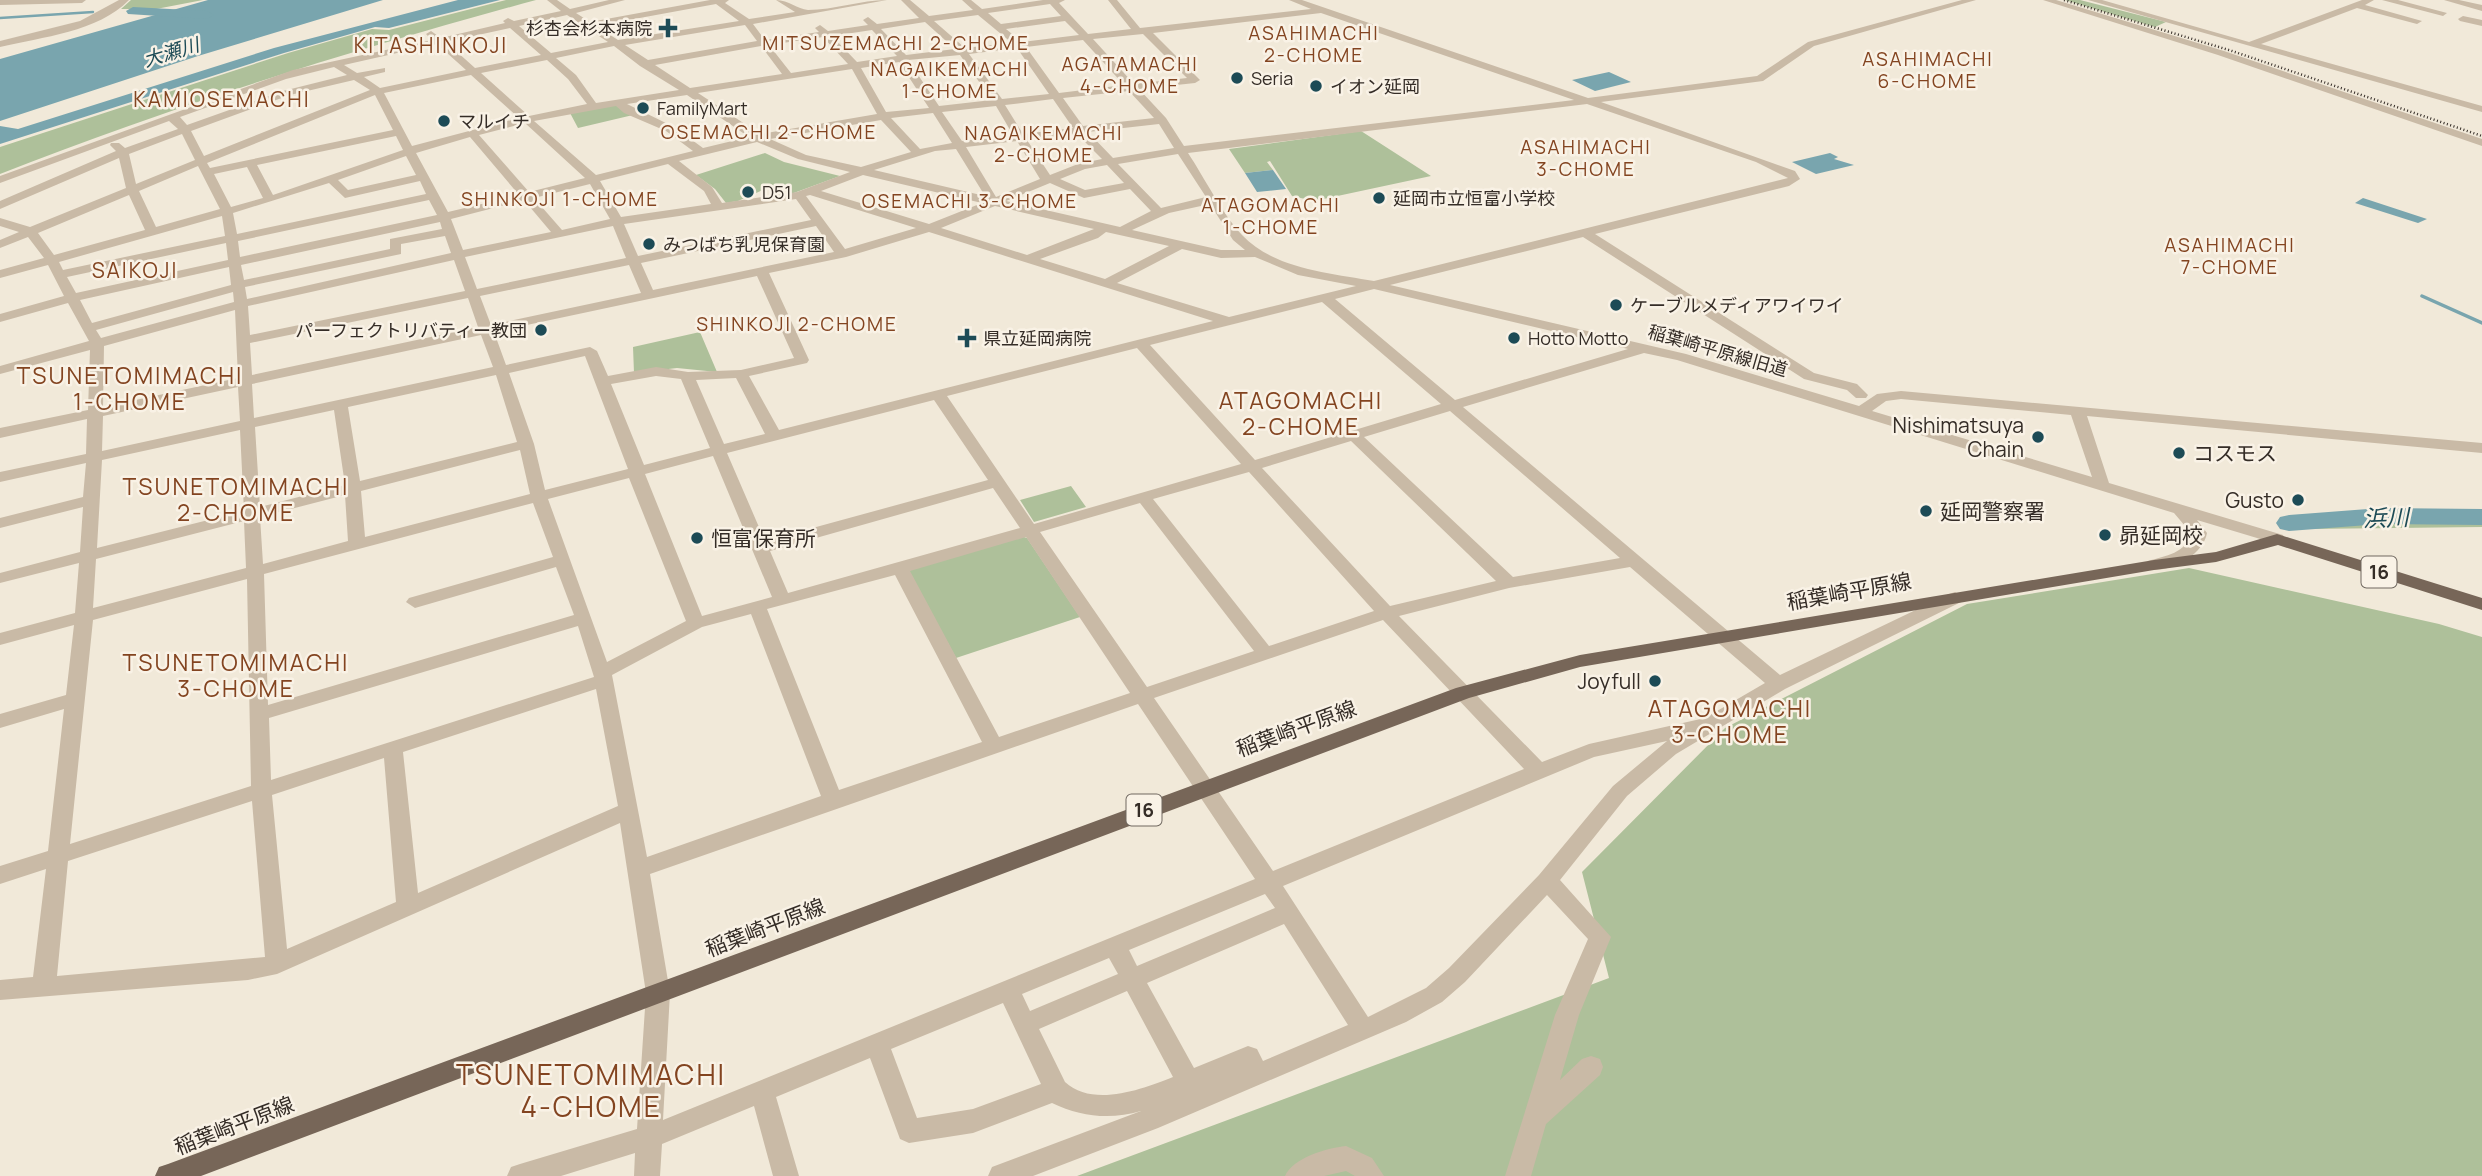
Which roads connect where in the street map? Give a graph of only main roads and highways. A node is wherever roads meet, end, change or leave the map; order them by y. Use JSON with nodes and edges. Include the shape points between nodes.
{"nodes":[{"id":1,"x":2482,"y":604,"type":"edge"},
{"id":2,"x":205,"y":1169,"type":"edge"},
{"id":3,"x":168,"y":1176,"type":"edge"}],
"edges":[{"from":1,"to":2,"type":"main road","name":"稲葉崎平原線","number":"16","via":[[2277,540],[2202,562],[2154,565],[1580,661],[1463,692],[1205,787]]},
{"from":2,"to":3,"type":"main road","name":"稲葉崎平原線","number":"16"}]}
